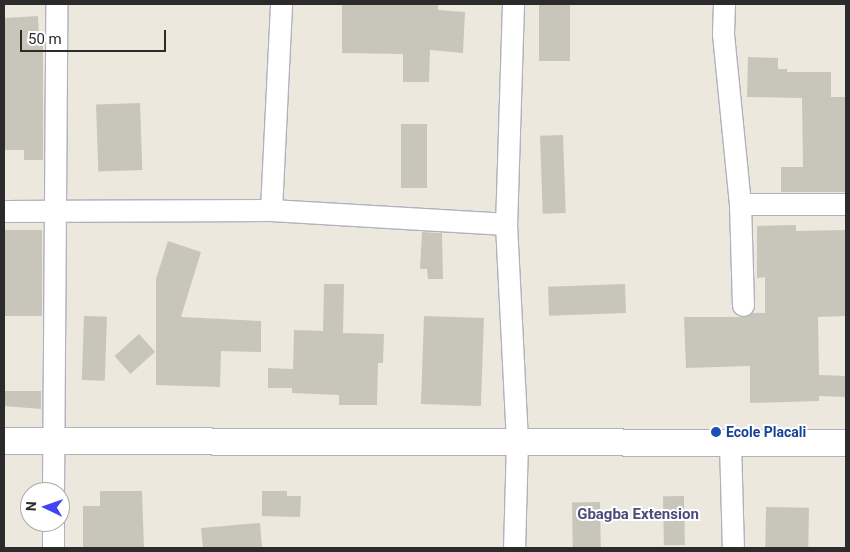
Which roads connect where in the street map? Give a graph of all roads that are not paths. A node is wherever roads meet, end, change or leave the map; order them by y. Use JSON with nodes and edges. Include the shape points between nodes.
{"nodes":[{"id":1,"x":56,"y":4,"type":"edge"},
{"id":2,"x":281,"y":4,"type":"edge"},
{"id":3,"x":513,"y":4,"type":"edge"},
{"id":4,"x":724,"y":4,"type":"edge"},
{"id":5,"x":740,"y":204,"type":"junction"},
{"id":6,"x":846,"y":204,"type":"edge"},
{"id":7,"x":57,"y":210,"type":"junction"},
{"id":8,"x":271,"y":210,"type":"junction"},
{"id":9,"x":4,"y":211,"type":"edge"},
{"id":10,"x":506,"y":224,"type":"junction"},
{"id":11,"x":743,"y":305,"type":"dead end"},
{"id":12,"x":4,"y":441,"type":"edge"},
{"id":13,"x":52,"y":442,"type":"junction"},
{"id":14,"x":517,"y":442,"type":"junction"},
{"id":15,"x":730,"y":443,"type":"junction"},
{"id":16,"x":846,"y":444,"type":"edge"},
{"id":17,"x":53,"y":482,"type":"edge"},
{"id":18,"x":53,"y":532,"type":"edge"},
{"id":19,"x":53,"y":548,"type":"edge"},
{"id":20,"x":514,"y":548,"type":"edge"},
{"id":21,"x":733,"y":548,"type":"edge"}],
"edges":[{"from":1,"to":7,"type":"street"},
{"from":2,"to":8,"type":"street"},
{"from":3,"to":10,"type":"street"},
{"from":4,"to":5,"type":"street","via":[[723,34]]},
{"from":5,"to":6,"type":"street"},
{"from":5,"to":11,"type":"street"},
{"from":7,"to":8,"type":"street"},
{"from":7,"to":9,"type":"street"},
{"from":7,"to":13,"type":"street"},
{"from":8,"to":10,"type":"street"},
{"from":10,"to":14,"type":"street"},
{"from":12,"to":13,"type":"street"},
{"from":13,"to":14,"type":"street"},
{"from":13,"to":17,"type":"street"},
{"from":14,"to":15,"type":"street"},
{"from":14,"to":20,"type":"street"},
{"from":15,"to":16,"type":"street"},
{"from":15,"to":21,"type":"street"},
{"from":18,"to":19,"type":"street"}]}
